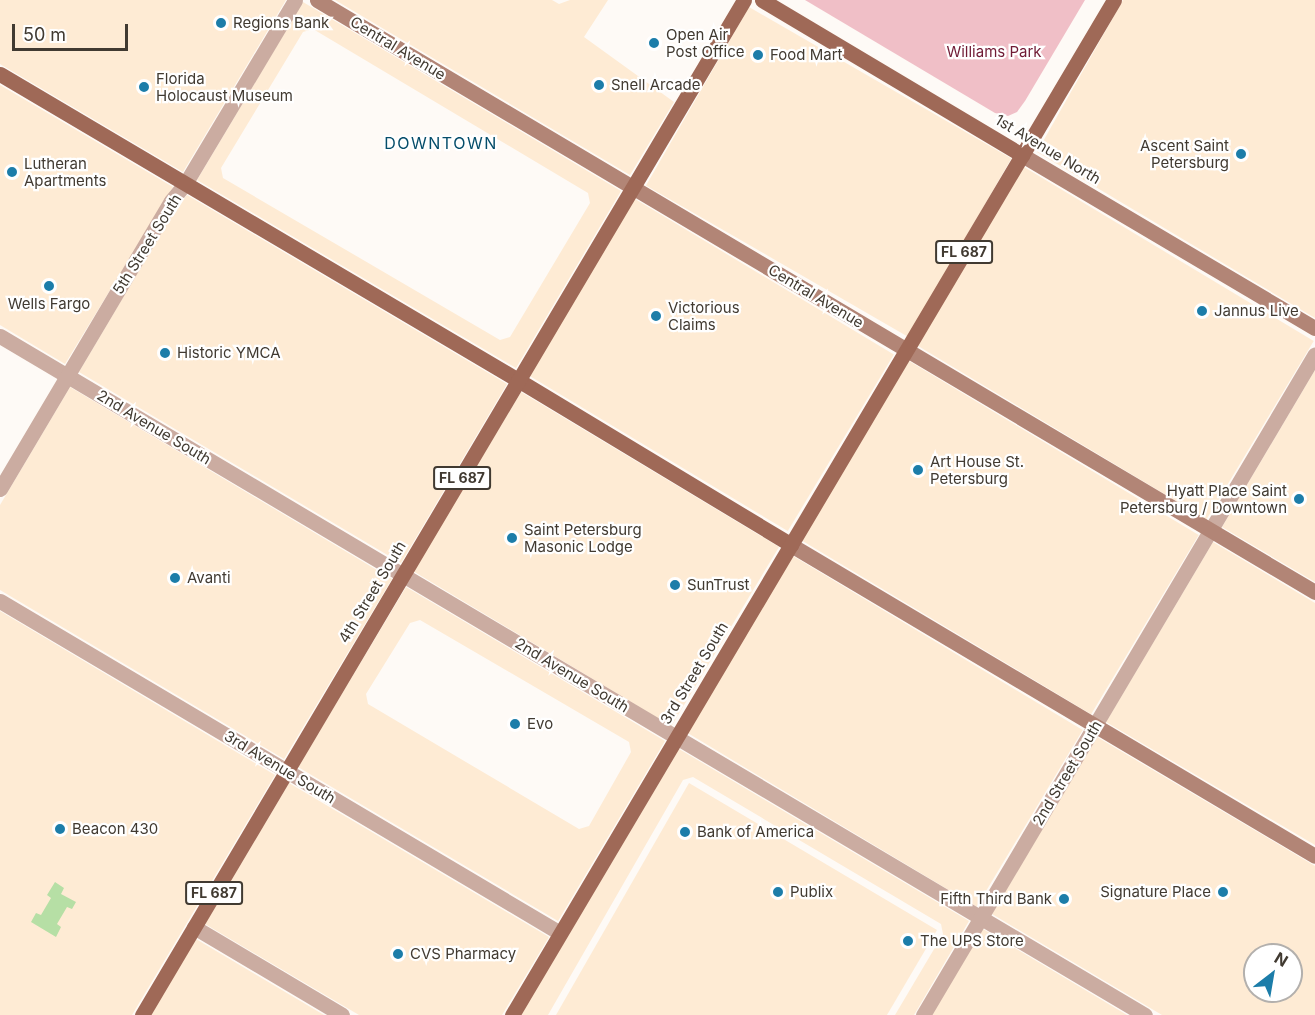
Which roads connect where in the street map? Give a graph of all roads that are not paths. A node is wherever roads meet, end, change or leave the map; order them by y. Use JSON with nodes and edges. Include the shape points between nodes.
{"nodes":[{"id":1,"x":295,"y":0,"type":"edge"},
{"id":2,"x":317,"y":0,"type":"edge"},
{"id":3,"x":744,"y":0,"type":"edge"},
{"id":4,"x":762,"y":0,"type":"edge"},
{"id":5,"x":1114,"y":0,"type":"edge"},
{"id":6,"x":0,"y":74,"type":"edge"},
{"id":7,"x":1022,"y":155,"type":"junction"},
{"id":8,"x":185,"y":184,"type":"junction"},
{"id":9,"x":633,"y":187,"type":"junction"},
{"id":10,"x":1315,"y":328,"type":"edge"},
{"id":11,"x":0,"y":336,"type":"edge"},
{"id":12,"x":907,"y":350,"type":"junction"},
{"id":13,"x":1315,"y":354,"type":"edge"},
{"id":14,"x":67,"y":376,"type":"junction"},
{"id":15,"x":518,"y":380,"type":"junction"},
{"id":16,"x":0,"y":489,"type":"edge"},
{"id":17,"x":1210,"y":530,"type":"junction"},
{"id":18,"x":791,"y":545,"type":"junction"},
{"id":19,"x":404,"y":575,"type":"junction"},
{"id":20,"x":1315,"y":592,"type":"edge"},
{"id":21,"x":0,"y":601,"type":"edge"},
{"id":22,"x":1095,"y":725,"type":"junction"},
{"id":23,"x":677,"y":737,"type":"junction"},
{"id":24,"x":286,"y":771,"type":"junction"},
{"id":25,"x":1315,"y":856,"type":"edge"},
{"id":26,"x":981,"y":918,"type":"junction"},
{"id":27,"x":194,"y":927,"type":"junction"},
{"id":28,"x":560,"y":933,"type":"junction"},
{"id":29,"x":142,"y":1015,"type":"edge"},
{"id":30,"x":342,"y":1015,"type":"edge"},
{"id":31,"x":512,"y":1015,"type":"edge"},
{"id":32,"x":923,"y":1015,"type":"edge"},
{"id":33,"x":1145,"y":1015,"type":"edge"}],
"edges":[{"from":1,"to":8,"type":"street","name":"5th Street South"},
{"from":2,"to":9,"type":"street","name":"Central Avenue"},
{"from":3,"to":9,"type":"main road","number":"FL 687"},
{"from":4,"to":7,"type":"main road","name":"1st Avenue North"},
{"from":5,"to":7,"type":"main road","number":"FL 687"},
{"from":6,"to":8,"type":"main road"},
{"from":7,"to":10,"type":"street","name":"1st Avenue North"},
{"from":7,"to":12,"type":"main road","number":"FL 687"},
{"from":8,"to":14,"type":"street","name":"5th Street South","via":[[171,201]]},
{"from":8,"to":15,"type":"main road"},
{"from":9,"to":12,"type":"street","name":"Central Avenue"},
{"from":9,"to":15,"type":"main road","name":"4th Street South","number":"FL 687"},
{"from":11,"to":14,"type":"street","name":"2nd Avenue South"},
{"from":12,"to":17,"type":"street","name":"Central Avenue"},
{"from":12,"to":18,"type":"main road","name":"3rd Street South","number":"FL 687"},
{"from":13,"to":17,"type":"street","name":"2nd Street South"},
{"from":14,"to":16,"type":"street","name":"5th Street South"},
{"from":14,"to":19,"type":"street","name":"2nd Avenue South"},
{"from":15,"to":18,"type":"main road"},
{"from":15,"to":19,"type":"main road","name":"4th Street South","number":"FL 687"},
{"from":17,"to":20,"type":"street","name":"Central Avenue"},
{"from":17,"to":22,"type":"street","name":"2nd Street South"},
{"from":18,"to":22,"type":"street"},
{"from":18,"to":23,"type":"main road","name":"3rd Street South","number":"FL 687"},
{"from":19,"to":23,"type":"street","name":"2nd Avenue South"},
{"from":19,"to":24,"type":"main road","name":"4th Street South","number":"FL 687"},
{"from":21,"to":24,"type":"street","name":"3rd Avenue South"},
{"from":22,"to":25,"type":"street"},
{"from":22,"to":26,"type":"street","name":"2nd Street South"},
{"from":23,"to":26,"type":"street","name":"2nd Avenue South"},
{"from":23,"to":28,"type":"main road","name":"3rd Street South","number":"FL 687"},
{"from":24,"to":27,"type":"main road","name":"4th Street South","number":"FL 687"},
{"from":24,"to":28,"type":"street","name":"3rd Avenue South"},
{"from":26,"to":32,"type":"street","name":"2nd Street South"},
{"from":26,"to":33,"type":"street","name":"2nd Avenue South"},
{"from":27,"to":29,"type":"main road","name":"4th Street South","number":"FL 687"},
{"from":27,"to":30,"type":"street"},
{"from":28,"to":31,"type":"main road","name":"3rd Street South","number":"FL 687"}]}
